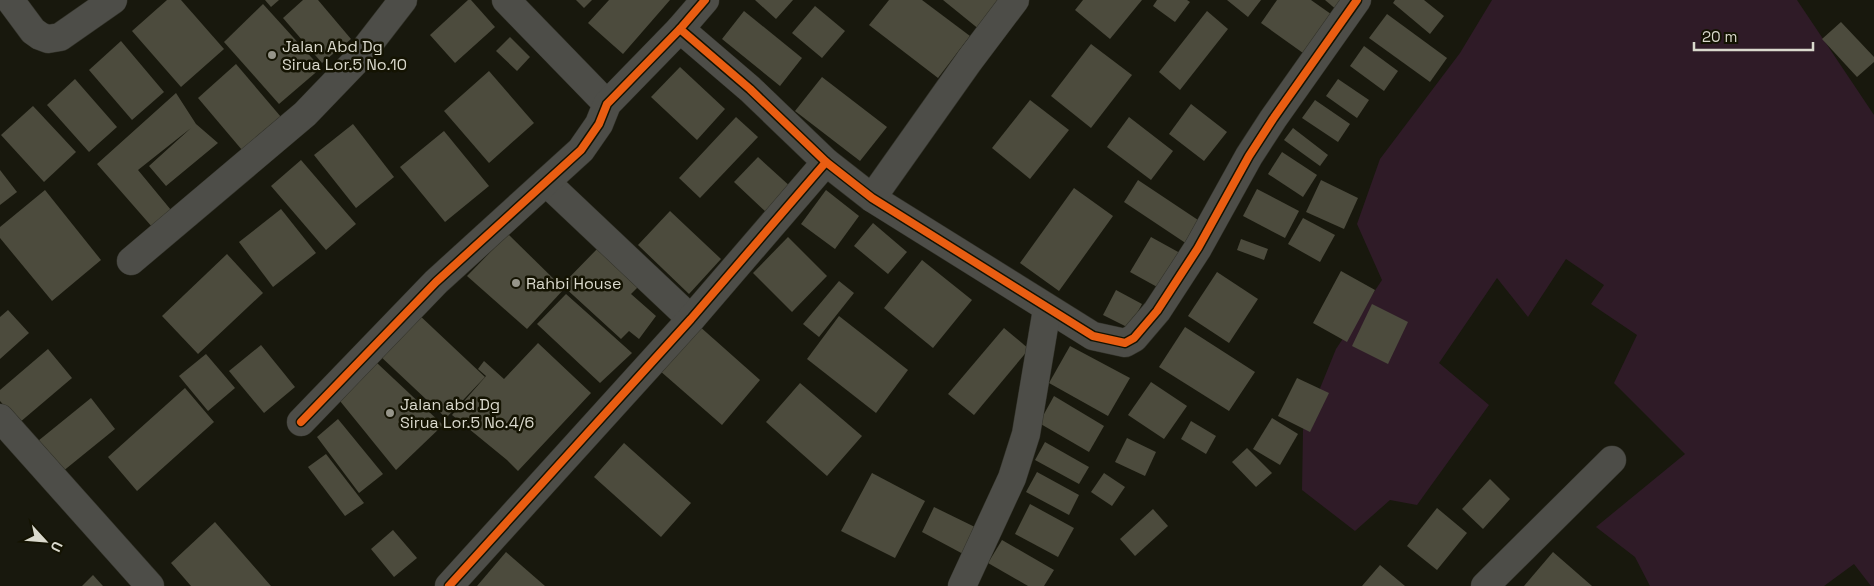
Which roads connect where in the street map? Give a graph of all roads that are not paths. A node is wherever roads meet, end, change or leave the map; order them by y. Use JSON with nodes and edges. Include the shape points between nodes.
{"nodes":[{"id":1,"x":10,"y":0,"type":"edge"},
{"id":2,"x":113,"y":0,"type":"edge"},
{"id":3,"x":403,"y":0,"type":"edge"},
{"id":4,"x":506,"y":0,"type":"edge"},
{"id":5,"x":705,"y":0,"type":"edge"},
{"id":6,"x":1015,"y":0,"type":"edge"},
{"id":7,"x":1357,"y":0,"type":"edge"},
{"id":8,"x":680,"y":30,"type":"junction"},
{"id":9,"x":607,"y":104,"type":"junction"},
{"id":10,"x":826,"y":162,"type":"junction"},
{"id":11,"x":546,"y":182,"type":"junction"},
{"id":12,"x":872,"y":198,"type":"junction"},
{"id":13,"x":131,"y":261,"type":"dead end"},
{"id":14,"x":1047,"y":309,"type":"junction"},
{"id":15,"x":691,"y":318,"type":"junction"},
{"id":16,"x":301,"y":422,"type":"dead end"},
{"id":17,"x":3,"y":426,"type":"edge"},
{"id":18,"x":1612,"y":460,"type":"dead end"},
{"id":19,"x":150,"y":586,"type":"edge"},
{"id":20,"x":449,"y":586,"type":"edge"},
{"id":21,"x":962,"y":586,"type":"edge"},
{"id":22,"x":1485,"y":586,"type":"edge"}],
"edges":[{"from":1,"to":2,"type":"street","via":[[32,31],[48,39],[60,37]]},
{"from":3,"to":13,"type":"street","via":[[355,62],[305,114]]},
{"from":4,"to":9,"type":"street"},
{"from":5,"to":8,"type":"street"},
{"from":6,"to":12,"type":"street"},
{"from":7,"to":14,"type":"street","via":[[1272,119],[1198,248],[1157,311],[1134,338],[1125,343],[1093,336]]},
{"from":8,"to":9,"type":"street"},
{"from":8,"to":10,"type":"street","via":[[750,89]]},
{"from":9,"to":11,"type":"street","via":[[599,124],[581,150]]},
{"from":10,"to":12,"type":"street"},
{"from":10,"to":15,"type":"street"},
{"from":11,"to":15,"type":"street"},
{"from":11,"to":16,"type":"street","via":[[436,282]]},
{"from":12,"to":14,"type":"street"},
{"from":14,"to":21,"type":"street","via":[[1026,434],[1012,478]]},
{"from":15,"to":20,"type":"street"},
{"from":17,"to":19,"type":"street"},
{"from":18,"to":22,"type":"street"}]}
